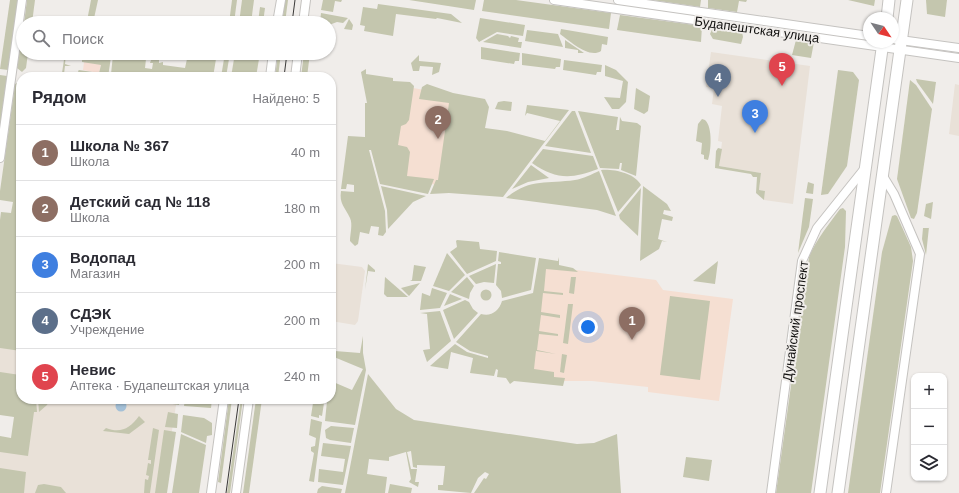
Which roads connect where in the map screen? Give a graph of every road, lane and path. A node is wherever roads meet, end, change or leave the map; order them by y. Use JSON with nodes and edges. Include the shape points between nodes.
{"nodes":[{"id":1,"x":22,"y":0,"type":"edge"},
{"id":2,"x":281,"y":0,"type":"edge"},
{"id":3,"x":306,"y":0,"type":"edge"},
{"id":4,"x":554,"y":0,"type":"edge"},
{"id":5,"x":618,"y":0,"type":"edge"},
{"id":6,"x":889,"y":0,"type":"edge"},
{"id":7,"x":907,"y":0,"type":"edge"},
{"id":8,"x":888,"y":12,"type":"edge"},
{"id":9,"x":20,"y":16,"type":"edge"},
{"id":10,"x":279,"y":16,"type":"edge"},
{"id":11,"x":304,"y":16,"type":"edge"},
{"id":12,"x":863,"y":35,"type":"edge"},
{"id":13,"x":899,"y":38,"type":"edge"},
{"id":14,"x":863,"y":41,"type":"edge"},
{"id":15,"x":16,"y":43,"type":"edge"},
{"id":16,"x":899,"y":43,"type":"edge"},
{"id":17,"x":899,"y":43,"type":"edge"},
{"id":18,"x":882,"y":48,"type":"edge"},
{"id":19,"x":897,"y":48,"type":"edge"},
{"id":20,"x":959,"y":48,"type":"edge"},
{"id":21,"x":959,"y":58,"type":"edge"},
{"id":22,"x":272,"y":60,"type":"edge"},
{"id":23,"x":297,"y":60,"type":"edge"},
{"id":24,"x":271,"y":72,"type":"edge"},
{"id":25,"x":296,"y":72,"type":"edge"},
{"id":26,"x":0,"y":158,"type":"edge"},
{"id":27,"x":866,"y":167,"type":"junction"},
{"id":28,"x":882,"y":176,"type":"junction"},
{"id":29,"x":223,"y":404,"type":"edge"},
{"id":30,"x":248,"y":404,"type":"edge"},
{"id":31,"x":211,"y":493,"type":"edge"},
{"id":32,"x":236,"y":493,"type":"edge"},
{"id":33,"x":771,"y":493,"type":"edge"},
{"id":34,"x":820,"y":493,"type":"edge"},
{"id":35,"x":838,"y":493,"type":"edge"},
{"id":36,"x":886,"y":493,"type":"edge"}],
"edges":[{"from":1,"to":9,"type":"street"},
{"from":2,"to":10,"type":"street"},
{"from":3,"to":11,"type":"street"},
{"from":4,"to":14,"type":"street","name":"Будапештская улица"},
{"from":5,"to":12,"type":"street","name":"Будапештская улица"},
{"from":6,"to":8,"type":"main road"},
{"from":7,"to":13,"type":"main road"},
{"from":15,"to":26,"type":"street"},
{"from":16,"to":20,"type":"street","name":"Будапештская улица"},
{"from":17,"to":21,"type":"street","name":"Будапештская улица"},
{"from":18,"to":27,"type":"main road"},
{"from":19,"to":28,"type":"main road"},
{"from":22,"to":24,"type":"street"},
{"from":23,"to":25,"type":"street"},
{"from":27,"to":33,"type":"street","name":"Дунайский проспект","via":[[817,228],[802,261]]},
{"from":27,"to":34,"type":"main road"},
{"from":28,"to":35,"type":"main road"},
{"from":28,"to":36,"type":"street","via":[[894,194],[920,254]]},
{"from":29,"to":31,"type":"street"},
{"from":30,"to":32,"type":"street"}]}
